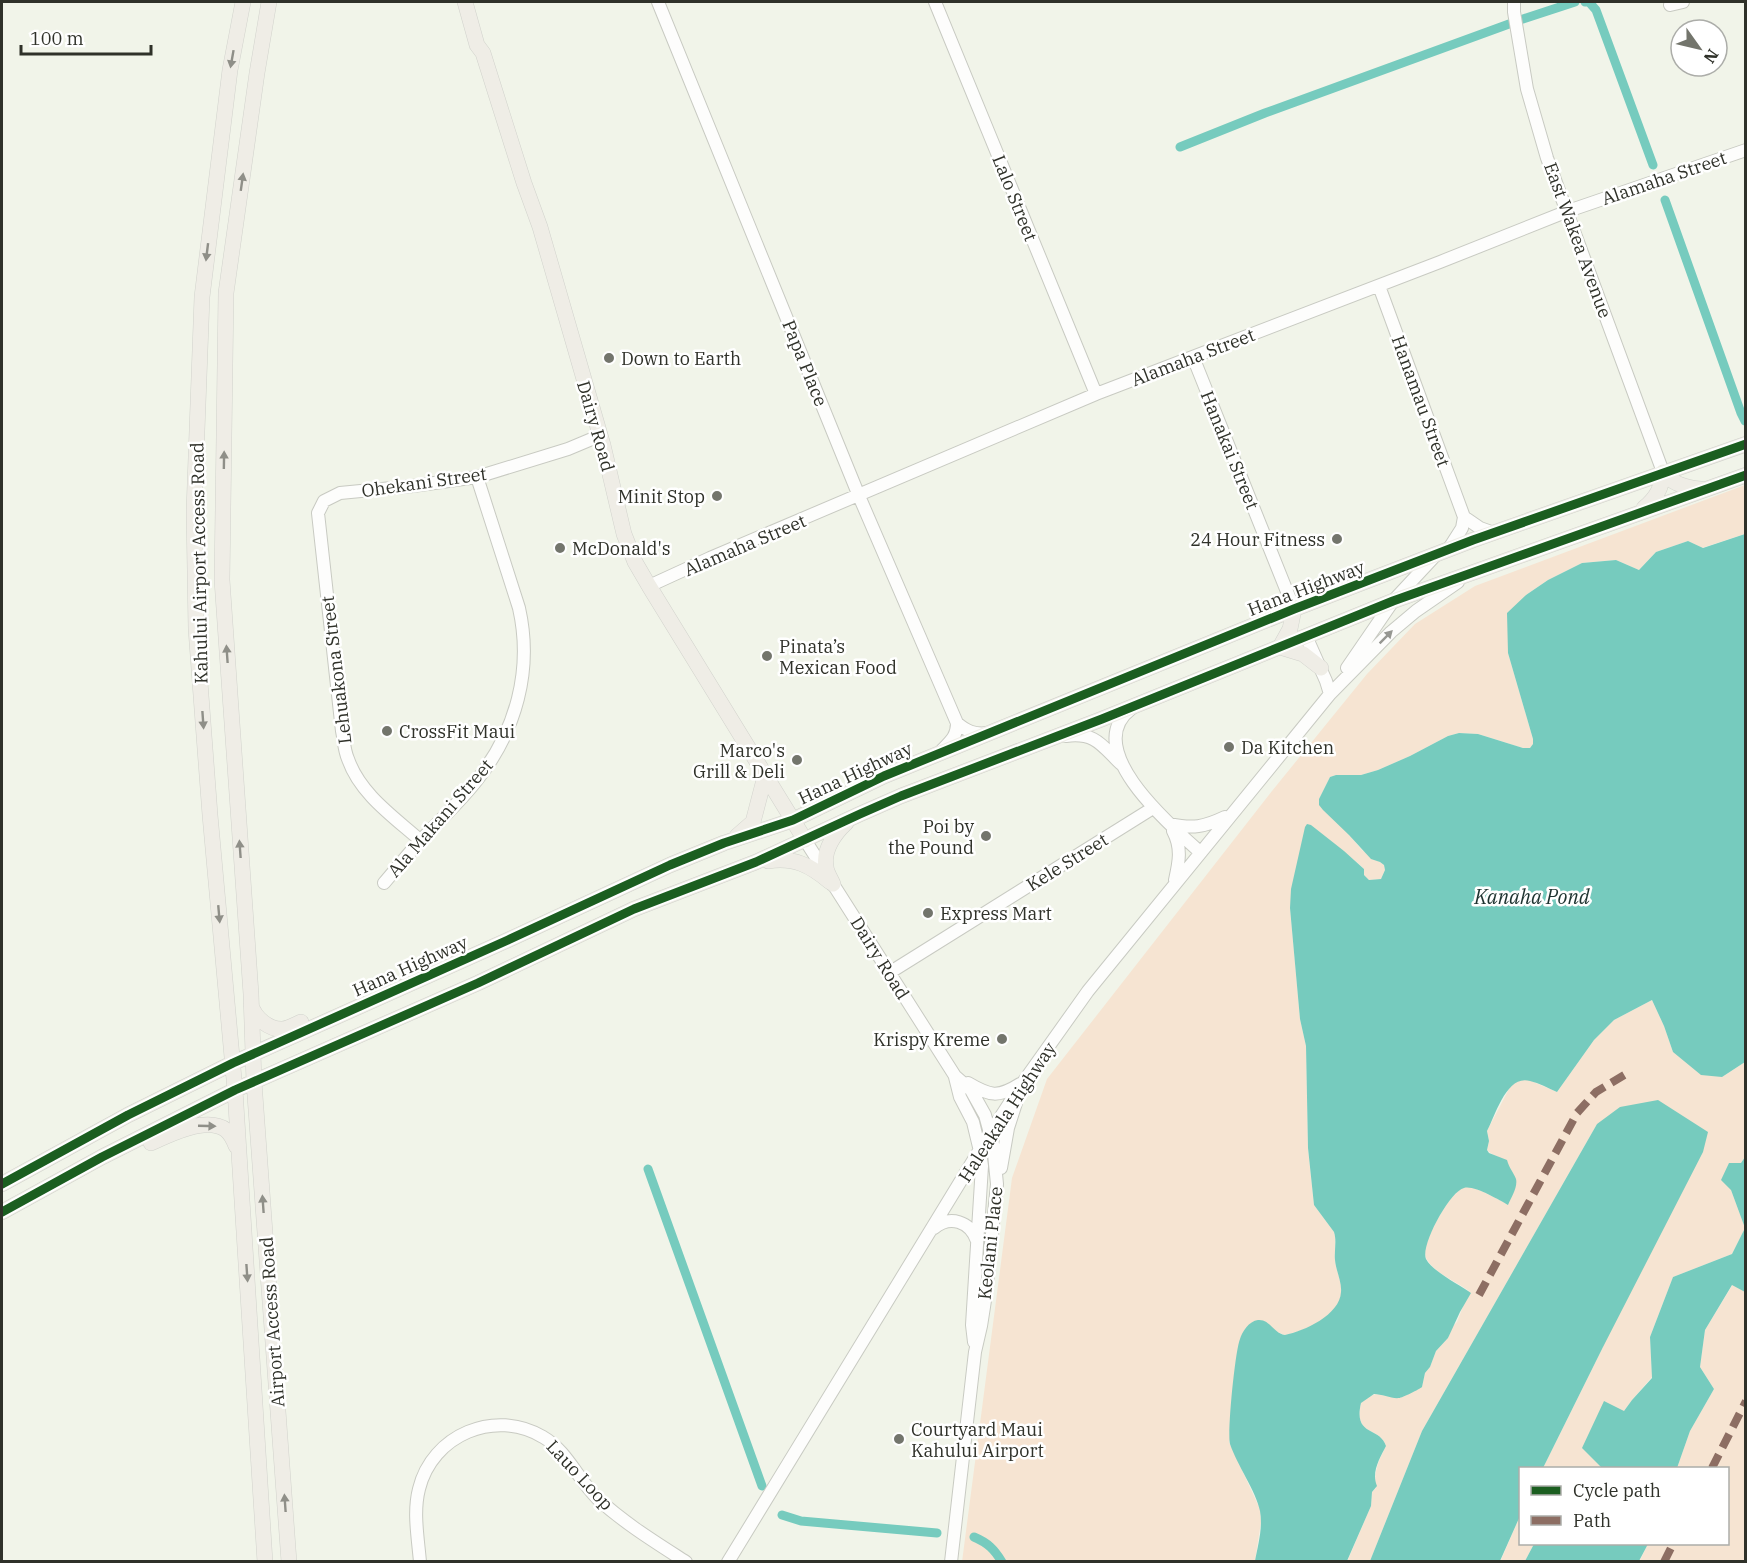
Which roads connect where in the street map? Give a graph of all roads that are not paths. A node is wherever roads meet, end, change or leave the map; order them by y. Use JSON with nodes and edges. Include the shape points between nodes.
{"nodes":[{"id":1,"x":243,"y":2,"type":"edge"},
{"id":2,"x":269,"y":2,"type":"edge"},
{"id":3,"x":465,"y":2,"type":"edge"},
{"id":4,"x":658,"y":2,"type":"edge"},
{"id":5,"x":935,"y":2,"type":"edge"},
{"id":6,"x":1514,"y":2,"type":"edge"},
{"id":7,"x":1683,"y":2,"type":"edge"},
{"id":8,"x":1670,"y":5,"type":"dead end"},
{"id":9,"x":1746,"y":150,"type":"edge"},
{"id":10,"x":1568,"y":211,"type":"junction"},
{"id":11,"x":1379,"y":286,"type":"junction"},
{"id":12,"x":1192,"y":357,"type":"junction"},
{"id":13,"x":1096,"y":394,"type":"junction"},
{"id":14,"x":599,"y":436,"type":"junction"},
{"id":15,"x":1746,"y":444,"type":"edge"},
{"id":16,"x":1663,"y":472,"type":"junction"},
{"id":17,"x":1746,"y":475,"type":"edge"},
{"id":18,"x":477,"y":477,"type":"junction"},
{"id":19,"x":1704,"y":489,"type":"junction"},
{"id":20,"x":859,"y":496,"type":"junction"},
{"id":21,"x":321,"y":507,"type":"joint"},
{"id":22,"x":1636,"y":513,"type":"junction"},
{"id":23,"x":1464,"y":517,"type":"junction"},
{"id":24,"x":1494,"y":533,"type":"junction"},
{"id":25,"x":1441,"y":554,"type":"junction"},
{"id":26,"x":1471,"y":572,"type":"junction"},
{"id":27,"x":649,"y":586,"type":"junction"},
{"id":28,"x":1393,"y":601,"type":"junction"},
{"id":29,"x":1294,"y":609,"type":"junction"},
{"id":30,"x":1306,"y":636,"type":"junction"},
{"id":31,"x":1280,"y":647,"type":"junction"},
{"id":32,"x":1321,"y":668,"type":"junction"},
{"id":33,"x":1330,"y":694,"type":"junction"},
{"id":34,"x":1137,"y":704,"type":"junction"},
{"id":35,"x":957,"y":723,"type":"junction"},
{"id":36,"x":992,"y":732,"type":"junction"},
{"id":37,"x":1054,"y":738,"type":"junction"},
{"id":38,"x":939,"y":753,"type":"junction"},
{"id":39,"x":1122,"y":765,"type":"junction"},
{"id":40,"x":765,"y":776,"type":"junction"},
{"id":41,"x":1153,"y":808,"type":"junction"},
{"id":42,"x":860,"y":814,"type":"junction"},
{"id":43,"x":1229,"y":816,"type":"junction"},
{"id":44,"x":793,"y":820,"type":"junction"},
{"id":45,"x":1170,"y":824,"type":"junction"},
{"id":46,"x":805,"y":840,"type":"junction"},
{"id":47,"x":420,"y":841,"type":"junction"},
{"id":48,"x":724,"y":843,"type":"junction"},
{"id":49,"x":1200,"y":852,"type":"junction"},
{"id":50,"x":756,"y":862,"type":"junction"},
{"id":51,"x":384,"y":883,"type":"dead end"},
{"id":52,"x":833,"y":884,"type":"junction"},
{"id":53,"x":1174,"y":885,"type":"junction"},
{"id":54,"x":508,"y":940,"type":"junction"},
{"id":55,"x":889,"y":973,"type":"junction"},
{"id":56,"x":250,"y":994,"type":"junction"},
{"id":57,"x":253,"y":1054,"type":"junction"},
{"id":58,"x":232,"y":1064,"type":"junction"},
{"id":59,"x":955,"y":1076,"type":"junction"},
{"id":60,"x":1024,"y":1081,"type":"junction"},
{"id":61,"x":255,"y":1082,"type":"junction"},
{"id":62,"x":235,"y":1090,"type":"junction"},
{"id":63,"x":990,"y":1133,"type":"junction"},
{"id":64,"x":980,"y":1151,"type":"junction"},
{"id":65,"x":239,"y":1152,"type":"junction"},
{"id":66,"x":977,"y":1165,"type":"junction"},
{"id":67,"x":2,"y":1184,"type":"edge"},
{"id":68,"x":997,"y":1184,"type":"junction"},
{"id":69,"x":2,"y":1214,"type":"edge"},
{"id":70,"x":931,"y":1231,"type":"junction"},
{"id":71,"x":978,"y":1245,"type":"junction"},
{"id":72,"x":988,"y":1269,"type":"junction"},
{"id":73,"x":975,"y":1352,"type":"junction"},
{"id":74,"x":265,"y":1562,"type":"edge"},
{"id":75,"x":289,"y":1562,"type":"edge"},
{"id":76,"x":420,"y":1562,"type":"edge"},
{"id":77,"x":686,"y":1562,"type":"edge"},
{"id":78,"x":728,"y":1562,"type":"edge"},
{"id":79,"x":951,"y":1562,"type":"edge"}],
"edges":[{"from":1,"to":58,"type":"main road","name":"Kahului Airport Access Road","one_way":true,"via":[[230,70],[202,297],[194,511],[196,629]]},
{"from":56,"to":2,"type":"main road","name":"Kahului Airport Access Road","one_way":true,"via":[[222,580],[226,294]]},
{"from":3,"to":14,"type":"main road","name":"Dairy Road","via":[[540,226]]},
{"from":4,"to":20,"type":"street","name":"Papa Place"},
{"from":5,"to":13,"type":"street","name":"Lalo Street"},
{"from":6,"to":10,"type":"street","name":"East Wakea Avenue","via":[[1527,88],[1547,158]]},
{"from":7,"to":8,"type":"street"},
{"from":9,"to":10,"type":"street","name":"Alamaha Street"},
{"from":10,"to":11,"type":"street","name":"Alamaha Street"},
{"from":10,"to":16,"type":"street","name":"East Wakea Avenue"},
{"from":11,"to":12,"type":"street","name":"Alamaha Street"},
{"from":11,"to":23,"type":"street","name":"Hanamau Street"},
{"from":12,"to":13,"type":"street","name":"Alamaha Street"},
{"from":12,"to":29,"type":"street","name":"Hanakai Street"},
{"from":13,"to":20,"type":"street","name":"Alamaha Street"},
{"from":14,"to":18,"type":"street","name":"Ohekani Street"},
{"from":14,"to":27,"type":"main road","name":"Dairy Road","via":[[626,540]]},
{"from":15,"to":16,"type":"main road","name":"Hana Highway"},
{"from":16,"to":19,"type":"main road","via":[[1678,484]]},
{"from":16,"to":22,"type":"main road","via":[[1659,492]]},
{"from":16,"to":24,"type":"main road","name":"Hana Highway"},
{"from":17,"to":19,"type":"main road"},
{"from":18,"to":21,"type":"street","name":"Ohekani Street","via":[[340,493],[324,501]]},
{"from":18,"to":47,"type":"street","name":"Ala Makani Street","via":[[523,625],[525,650],[520,688],[505,736],[489,764]]},
{"from":19,"to":22,"type":"main road"},
{"from":20,"to":27,"type":"street","name":"Alamaha Street"},
{"from":20,"to":35,"type":"street","name":"Papa Place"},
{"from":21,"to":47,"type":"street","name":"Lehuakona Street","via":[[318,514],[348,759],[369,793]]},
{"from":22,"to":26,"type":"main road"},
{"from":23,"to":24,"type":"street"},
{"from":23,"to":25,"type":"street","via":[[1462,528]]},
{"from":24,"to":25,"type":"main road","name":"Hana Highway"},
{"from":25,"to":28,"type":"street","name":"Haleakala Highway"},
{"from":25,"to":29,"type":"main road","name":"Hana Highway"},
{"from":26,"to":28,"type":"main road"},
{"from":33,"to":26,"type":"street","name":"Haleakala Highway","one_way":true,"via":[[1391,632]]},
{"from":27,"to":40,"type":"main road","name":"Dairy Road"},
{"from":28,"to":30,"type":"main road"},
{"from":28,"to":33,"type":"street","name":"Haleakala Highway"},
{"from":29,"to":30,"type":"main road"},
{"from":29,"to":31,"type":"main road","via":[[1290,629]]},
{"from":29,"to":36,"type":"main road","name":"Hana Highway"},
{"from":30,"to":31,"type":"main road"},
{"from":30,"to":32,"type":"street"},
{"from":31,"to":32,"type":"main road","via":[[1302,654]]},
{"from":31,"to":34,"type":"main road"},
{"from":32,"to":33,"type":"street"},
{"from":33,"to":43,"type":"street","name":"Haleakala Highway"},
{"from":34,"to":37,"type":"main road"},
{"from":34,"to":39,"type":"street","via":[[1117,729],[1116,744]]},
{"from":35,"to":36,"type":"street","via":[[973,733]]},
{"from":35,"to":38,"type":"street","via":[[954,738]]},
{"from":36,"to":38,"type":"main road","name":"Hana Highway"},
{"from":37,"to":39,"type":"street","via":[[1090,737]]},
{"from":37,"to":42,"type":"main road"},
{"from":38,"to":44,"type":"main road","name":"Hana Highway"},
{"from":39,"to":41,"type":"street"},
{"from":40,"to":44,"type":"main road","name":"Dairy Road"},
{"from":40,"to":48,"type":"main road","via":[[753,822]]},
{"from":41,"to":45,"type":"street"},
{"from":41,"to":55,"type":"street","name":"Kele Street"},
{"from":42,"to":46,"type":"main road"},
{"from":42,"to":52,"type":"main road","via":[[843,825],[830,845],[825,866]]},
{"from":43,"to":45,"type":"street","via":[[1196,827]]},
{"from":43,"to":49,"type":"street","name":"Haleakala Highway"},
{"from":44,"to":46,"type":"main road","name":"Dairy Road"},
{"from":44,"to":48,"type":"main road","name":"Hana Highway"},
{"from":45,"to":49,"type":"street"},
{"from":45,"to":53,"type":"street","via":[[1180,849]]},
{"from":46,"to":50,"type":"main road"},
{"from":46,"to":52,"type":"street","name":"Dairy Road"},
{"from":47,"to":51,"type":"street","name":"Ala Makani Street"},
{"from":48,"to":54,"type":"main road","name":"Hana Highway"},
{"from":49,"to":53,"type":"street","name":"Haleakala Highway"},
{"from":50,"to":52,"type":"main road","via":[[799,861]]},
{"from":50,"to":61,"type":"main road","via":[[634,909]]},
{"from":52,"to":55,"type":"street","name":"Dairy Road"},
{"from":53,"to":60,"type":"street","name":"Haleakala Highway","via":[[1088,991]]},
{"from":54,"to":56,"type":"main road","via":[[441,960],[286,1028],[271,1027],[259,1018]]},
{"from":54,"to":57,"type":"main road","name":"Hana Highway"},
{"from":55,"to":59,"type":"street","name":"Dairy Road"},
{"from":56,"to":57,"type":"main road","name":"Kahului Airport Access Road"},
{"from":57,"to":58,"type":"main road","name":"Hana Highway"},
{"from":57,"to":61,"type":"main road","name":"Kahului Airport Access Road"},
{"from":58,"to":62,"type":"main road","name":"Kahului Airport Access Road"},
{"from":58,"to":67,"type":"main road","name":"Hana Highway"},
{"from":59,"to":60,"type":"street","via":[[991,1094],[1005,1092]]},
{"from":59,"to":63,"type":"street","name":"Dairy Road","via":[[971,1090]]},
{"from":59,"to":64,"type":"street","name":"Dairy Road"},
{"from":60,"to":63,"type":"street","name":"Haleakala Highway"},
{"from":60,"to":68,"type":"street","via":[[1008,1128]]},
{"from":61,"to":62,"type":"main road"},
{"from":75,"to":61,"type":"main road","name":"Airport Access Road","one_way":true},
{"from":62,"to":65,"type":"main road","name":"Airport Access Road"},
{"from":62,"to":69,"type":"main road","via":[[102,1157]]},
{"from":63,"to":64,"type":"street","name":"Haleakala Highway"},
{"from":63,"to":68,"type":"street","name":"Keolani Place"},
{"from":64,"to":66,"type":"street","name":"Haleakala Highway"},
{"from":69,"to":65,"type":"main road","one_way":true,"via":[[22,1209],[154,1141],[200,1125],[210,1124],[227,1131]]},
{"from":65,"to":74,"type":"main road","name":"Airport Access Road","one_way":true},
{"from":66,"to":70,"type":"street","name":"Haleakala Highway"},
{"from":66,"to":71,"type":"street","name":"Keolani Place"},
{"from":66,"to":72,"type":"street","via":[[986,1169],[989,1176],[984,1245]]},
{"from":68,"to":72,"type":"street","name":"Keolani Place"},
{"from":70,"to":71,"type":"street","via":[[945,1222],[960,1222],[971,1229]]},
{"from":70,"to":78,"type":"street","name":"Haleakala Highway"},
{"from":71,"to":73,"type":"street","name":"Keolani Place","via":[[972,1325]]},
{"from":72,"to":73,"type":"street","name":"Keolani Place"},
{"from":73,"to":79,"type":"street","name":"Keolani Place"},
{"from":76,"to":77,"type":"street","name":"Lauo Loop","via":[[417,1498],[426,1469],[439,1451],[461,1435],[499,1425],[528,1430],[550,1442],[614,1512]]}]}
